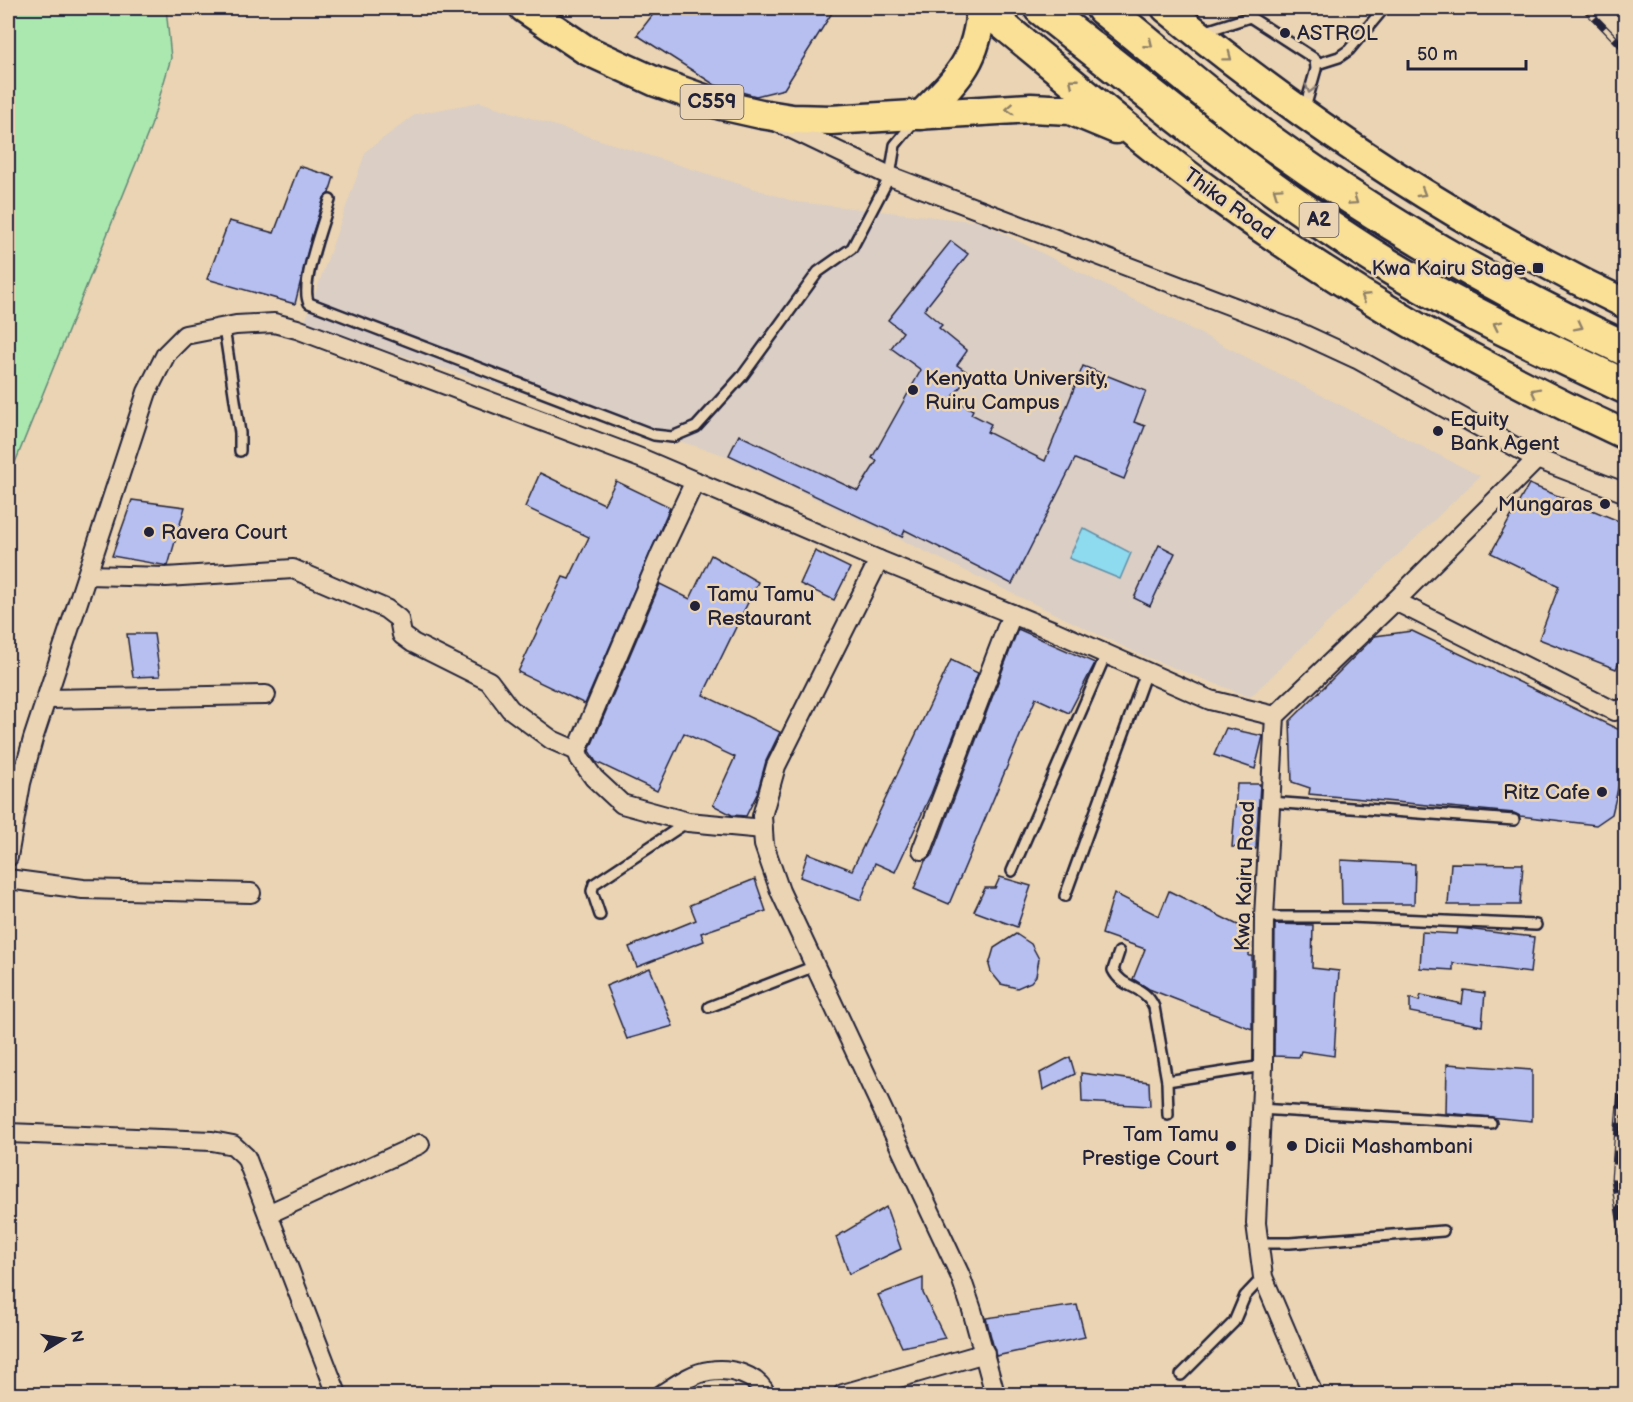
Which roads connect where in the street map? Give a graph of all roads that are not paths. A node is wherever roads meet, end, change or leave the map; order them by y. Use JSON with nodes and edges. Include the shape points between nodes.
{"nodes":[{"id":1,"x":524,"y":8,"type":"edge"},
{"id":2,"x":981,"y":8,"type":"edge"},
{"id":3,"x":1041,"y":8,"type":"edge"},
{"id":4,"x":1103,"y":8,"type":"edge"},
{"id":5,"x":1166,"y":8,"type":"edge"},
{"id":6,"x":1384,"y":8,"type":"edge"},
{"id":7,"x":1242,"y":13,"type":"edge"},
{"id":8,"x":1198,"y":34,"type":"junction"},
{"id":9,"x":1317,"y":64,"type":"junction"},
{"id":10,"x":1304,"y":113,"type":"junction"},
{"id":11,"x":761,"y":114,"type":"junction"},
{"id":12,"x":921,"y":115,"type":"junction"},
{"id":13,"x":1146,"y":142,"type":"junction"},
{"id":14,"x":890,"y":176,"type":"junction"},
{"id":15,"x":330,"y":200,"type":"dead end"},
{"id":16,"x":1626,"y":304,"type":"edge"},
{"id":17,"x":224,"y":328,"type":"junction"},
{"id":18,"x":1626,"y":349,"type":"edge"},
{"id":19,"x":1626,"y":387,"type":"edge"},
{"id":20,"x":1626,"y":435,"type":"edge"},
{"id":21,"x":240,"y":451,"type":"dead end"},
{"id":22,"x":1537,"y":459,"type":"junction"},
{"id":23,"x":695,"y":481,"type":"junction"},
{"id":24,"x":1626,"y":494,"type":"edge"},
{"id":25,"x":879,"y":560,"type":"junction"},
{"id":26,"x":87,"y":574,"type":"junction"},
{"id":27,"x":1395,"y":601,"type":"junction"},
{"id":28,"x":1012,"y":614,"type":"junction"},
{"id":29,"x":1106,"y":654,"type":"junction"},
{"id":30,"x":1146,"y":672,"type":"junction"},
{"id":31,"x":266,"y":695,"type":"dead end"},
{"id":32,"x":47,"y":699,"type":"junction"},
{"id":33,"x":1626,"y":708,"type":"edge"},
{"id":34,"x":1275,"y":716,"type":"junction"},
{"id":35,"x":577,"y":751,"type":"junction"},
{"id":36,"x":1270,"y":802,"type":"junction"},
{"id":37,"x":1514,"y":820,"type":"dead end"},
{"id":38,"x":688,"y":822,"type":"junction"},
{"id":39,"x":763,"y":830,"type":"junction"},
{"id":40,"x":922,"y":850,"type":"dead end"},
{"id":41,"x":8,"y":857,"type":"edge"},
{"id":42,"x":1012,"y":871,"type":"dead end"},
{"id":43,"x":8,"y":879,"type":"edge"},
{"id":44,"x":251,"y":893,"type":"dead end"},
{"id":45,"x":1065,"y":896,"type":"dead end"},
{"id":46,"x":600,"y":915,"type":"dead end"},
{"id":47,"x":1264,"y":917,"type":"junction"},
{"id":48,"x":1536,"y":925,"type":"dead end"},
{"id":49,"x":1119,"y":952,"type":"dead end"},
{"id":50,"x":815,"y":966,"type":"junction"},
{"id":51,"x":709,"y":1007,"type":"dead end"},
{"id":52,"x":1263,"y":1066,"type":"junction"},
{"id":53,"x":1167,"y":1081,"type":"junction"},
{"id":54,"x":1260,"y":1109,"type":"junction"},
{"id":55,"x":1168,"y":1115,"type":"dead end"},
{"id":56,"x":1491,"y":1123,"type":"dead end"},
{"id":57,"x":8,"y":1133,"type":"edge"},
{"id":58,"x":420,"y":1144,"type":"dead end"},
{"id":59,"x":268,"y":1214,"type":"junction"},
{"id":60,"x":1443,"y":1231,"type":"dead end"},
{"id":61,"x":1258,"y":1243,"type":"junction"},
{"id":62,"x":1263,"y":1277,"type":"junction"},
{"id":63,"x":985,"y":1353,"type":"junction"},
{"id":64,"x":1181,"y":1375,"type":"dead end"},
{"id":65,"x":337,"y":1395,"type":"edge"},
{"id":66,"x":662,"y":1395,"type":"edge"},
{"id":67,"x":766,"y":1395,"type":"edge"},
{"id":68,"x":843,"y":1395,"type":"edge"},
{"id":69,"x":995,"y":1395,"type":"edge"},
{"id":70,"x":1313,"y":1395,"type":"edge"}],
"edges":[{"from":1,"to":11,"type":"main road","number":"C559","via":[[586,50],[656,82],[721,105]]},
{"from":2,"to":12,"type":"main road","via":[[979,34],[969,62]]},
{"from":13,"to":2,"type":"main road","name":"Thika Road","one_way":true},
{"from":19,"to":3,"type":"highway","name":"Thika Road","number":"A2","one_way":true,"via":[[1490,322],[1380,261],[1272,188]]},
{"from":4,"to":18,"type":"highway","number":"A2","one_way":true,"via":[[1260,135],[1360,205],[1476,274]]},
{"from":5,"to":8,"type":"main road"},
{"from":6,"to":9,"type":"lane","via":[[1349,50]]},
{"from":7,"to":8,"type":"lane"},
{"from":7,"to":9,"type":"lane","via":[[1315,59]]},
{"from":8,"to":10,"type":"main road","one_way":true},
{"from":9,"to":10,"type":"lane","one_way":true},
{"from":10,"to":16,"type":"main road","one_way":true,"via":[[1400,180],[1563,274]]},
{"from":11,"to":12,"type":"main road","number":"C559","via":[[831,120]]},
{"from":11,"to":14,"type":"street"},
{"from":13,"to":12,"type":"main road","one_way":true,"via":[[1070,110],[1031,108]]},
{"from":12,"to":14,"type":"lane","via":[[896,145]]},
{"from":20,"to":13,"type":"main road","name":"Thika Road","one_way":true,"via":[[1472,360],[1383,309],[1217,197]]},
{"from":14,"to":15,"type":"lane","via":[[852,248],[818,272],[715,408],[696,427],[672,437],[654,435],[309,303],[305,297],[308,279]]},
{"from":14,"to":22,"type":"street","via":[[1292,329],[1357,359]]},
{"from":17,"to":21,"type":"lane"},
{"from":17,"to":23,"type":"street","via":[[273,323],[297,329]]},
{"from":17,"to":26,"type":"street","via":[[185,335],[166,354],[147,392]]},
{"from":22,"to":24,"type":"street"},
{"from":22,"to":27,"type":"street"},
{"from":23,"to":25,"type":"street"},
{"from":23,"to":35,"type":"street"},
{"from":25,"to":28,"type":"street"},
{"from":25,"to":39,"type":"street","via":[[776,766],[762,816]]},
{"from":26,"to":32,"type":"street"},
{"from":26,"to":35,"type":"street","via":[[166,577],[293,569],[386,609],[399,619],[402,635],[489,681],[510,709],[552,740]]},
{"from":27,"to":33,"type":"street","via":[[1614,711]]},
{"from":27,"to":34,"type":"street"},
{"from":28,"to":29,"type":"street"},
{"from":28,"to":40,"type":"street"},
{"from":29,"to":30,"type":"street"},
{"from":29,"to":42,"type":"lane"},
{"from":30,"to":34,"type":"street","via":[[1210,700]]},
{"from":30,"to":45,"type":"lane"},
{"from":31,"to":32,"type":"street"},
{"from":32,"to":41,"type":"street","via":[[21,783]]},
{"from":34,"to":36,"type":"street","name":"Kwa Kairu Road"},
{"from":35,"to":38,"type":"street","via":[[594,778],[622,804]]},
{"from":36,"to":37,"type":"lane"},
{"from":36,"to":47,"type":"street","name":"Kwa Kairu Road"},
{"from":38,"to":39,"type":"street"},
{"from":38,"to":46,"type":"lane","via":[[594,884],[592,891]]},
{"from":39,"to":50,"type":"street","via":[[764,845],[780,891]]},
{"from":43,"to":44,"type":"street","via":[[83,889]]},
{"from":47,"to":48,"type":"lane"},
{"from":47,"to":52,"type":"street","name":"Kwa Kairu Road"},
{"from":49,"to":53,"type":"lane","via":[[1113,970],[1117,978],[1142,990],[1154,1007]]},
{"from":50,"to":51,"type":"lane"},
{"from":50,"to":63,"type":"street","via":[[960,1275]]},
{"from":52,"to":53,"type":"lane"},
{"from":52,"to":54,"type":"street","name":"Kwa Kairu Road"},
{"from":53,"to":55,"type":"lane"},
{"from":54,"to":56,"type":"lane"},
{"from":54,"to":61,"type":"street","name":"Kwa Kairu Road"},
{"from":57,"to":59,"type":"street","via":[[233,1145],[246,1157]]},
{"from":58,"to":59,"type":"street"},
{"from":59,"to":65,"type":"street"},
{"from":60,"to":61,"type":"lane"},
{"from":61,"to":62,"type":"street","name":"Kwa Kairu Road"},
{"from":62,"to":64,"type":"lane","via":[[1245,1296],[1234,1322]]},
{"from":62,"to":70,"type":"street","name":"Kwa Kairu Road"},
{"from":63,"to":68,"type":"street"},
{"from":63,"to":69,"type":"street"},
{"from":66,"to":67,"type":"street","via":[[711,1370],[748,1375],[756,1379]]}]}
